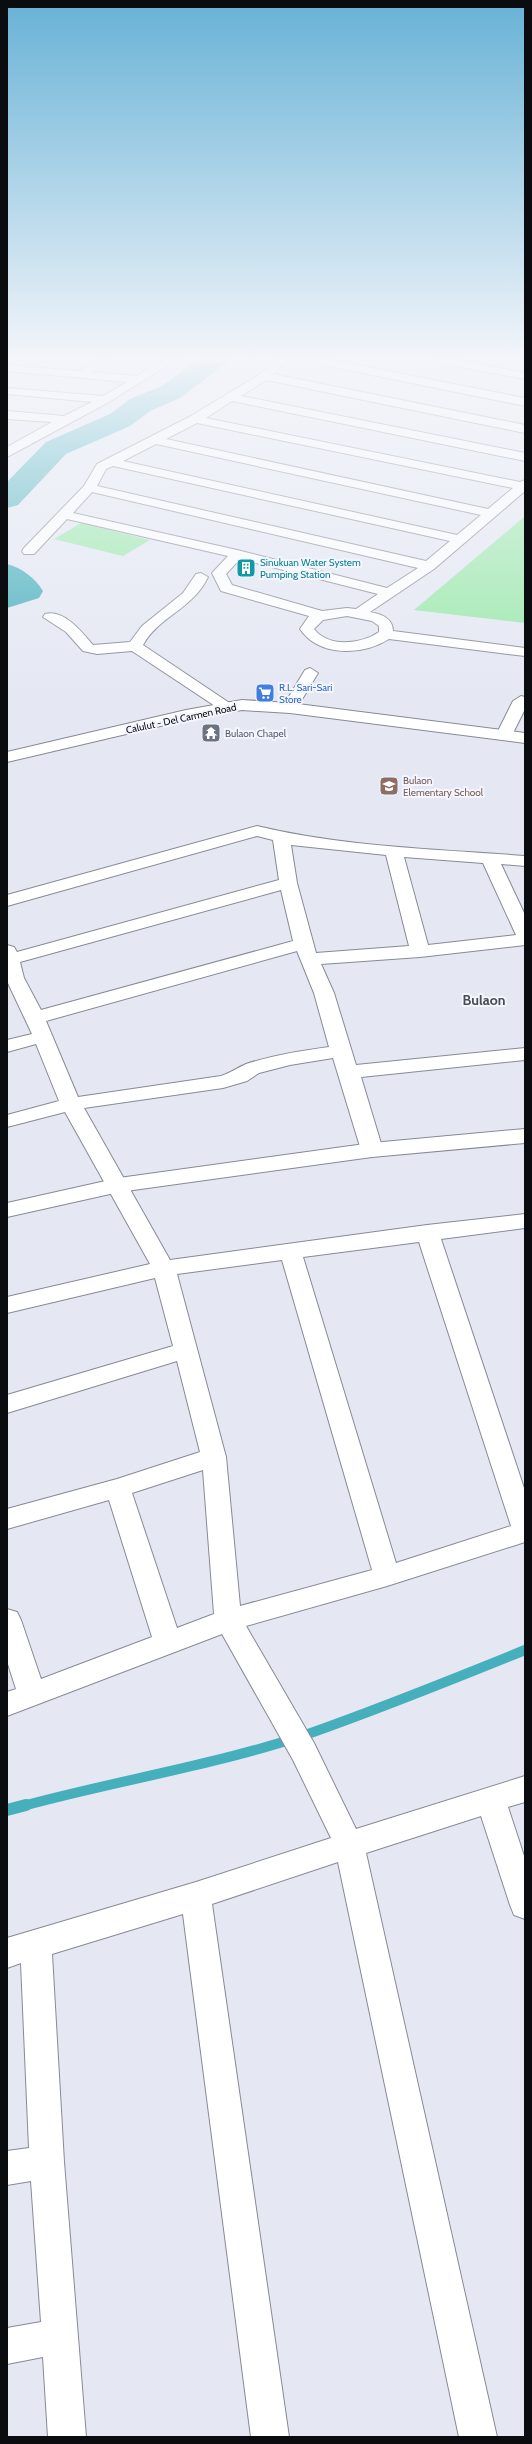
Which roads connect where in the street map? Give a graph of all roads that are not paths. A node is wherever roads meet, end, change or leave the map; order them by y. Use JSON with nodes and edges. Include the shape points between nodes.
{"nodes":[{"id":1,"x":98,"y":473,"type":"edge"},
{"id":2,"x":162,"y":473,"type":"edge"},
{"id":3,"x":307,"y":473,"type":"edge"},
{"id":4,"x":464,"y":473,"type":"edge"},
{"id":5,"x":524,"y":485,"type":"edge"},
{"id":6,"x":89,"y":488,"type":"junction"},
{"id":7,"x":491,"y":513,"type":"junction"},
{"id":8,"x":62,"y":514,"type":"junction"},
{"id":9,"x":462,"y":540,"type":"junction"},
{"id":10,"x":28,"y":551,"type":"dead end"},
{"id":11,"x":237,"y":554,"type":"junction"},
{"id":12,"x":429,"y":566,"type":"junction"},
{"id":13,"x":201,"y":577,"type":"dead end"},
{"id":14,"x":390,"y":593,"type":"junction"},
{"id":15,"x":360,"y":613,"type":"junction"},
{"id":16,"x":321,"y":616,"type":"junction"},
{"id":17,"x":50,"y":617,"type":"dead end"},
{"id":18,"x":386,"y":634,"type":"junction"},
{"id":19,"x":135,"y":646,"type":"junction"},
{"id":20,"x":525,"y":652,"type":"edge"},
{"id":21,"x":310,"y":673,"type":"dead end"},
{"id":22,"x":521,"y":701,"type":"dead end"},
{"id":23,"x":226,"y":707,"type":"junction"},
{"id":24,"x":290,"y":708,"type":"junction"},
{"id":25,"x":504,"y":735,"type":"junction"},
{"id":26,"x":525,"y":738,"type":"edge"},
{"id":27,"x":7,"y":757,"type":"edge"},
{"id":28,"x":281,"y":838,"type":"junction"},
{"id":29,"x":394,"y":851,"type":"junction"},
{"id":30,"x":490,"y":858,"type":"junction"},
{"id":31,"x":525,"y":861,"type":"edge"},
{"id":32,"x":288,"y":883,"type":"junction"},
{"id":33,"x":7,"y":901,"type":"edge"},
{"id":34,"x":525,"y":935,"type":"edge"},
{"id":35,"x":525,"y":939,"type":"edge"},
{"id":36,"x":307,"y":951,"type":"junction"},
{"id":37,"x":420,"y":951,"type":"junction"},
{"id":38,"x":9,"y":955,"type":"edge"},
{"id":39,"x":11,"y":979,"type":"edge"},
{"id":40,"x":35,"y":1018,"type":"junction"},
{"id":41,"x":42,"y":1038,"type":"junction"},
{"id":42,"x":7,"y":1046,"type":"edge"},
{"id":43,"x":340,"y":1051,"type":"junction"},
{"id":44,"x":525,"y":1054,"type":"edge"},
{"id":45,"x":349,"y":1072,"type":"junction"},
{"id":46,"x":72,"y":1104,"type":"junction"},
{"id":47,"x":7,"y":1121,"type":"edge"},
{"id":48,"x":525,"y":1136,"type":"edge"},
{"id":49,"x":372,"y":1150,"type":"junction"},
{"id":50,"x":119,"y":1185,"type":"junction"},
{"id":51,"x":7,"y":1210,"type":"edge"},
{"id":52,"x":525,"y":1220,"type":"edge"},
{"id":53,"x":427,"y":1232,"type":"junction"},
{"id":54,"x":290,"y":1250,"type":"junction"},
{"id":55,"x":164,"y":1268,"type":"junction"},
{"id":56,"x":7,"y":1305,"type":"edge"},
{"id":57,"x":186,"y":1350,"type":"junction"},
{"id":58,"x":7,"y":1404,"type":"edge"},
{"id":59,"x":214,"y":1457,"type":"junction"},
{"id":60,"x":118,"y":1488,"type":"junction"},
{"id":61,"x":7,"y":1519,"type":"edge"},
{"id":62,"x":525,"y":1531,"type":"edge"},
{"id":63,"x":387,"y":1576,"type":"junction"},
{"id":64,"x":7,"y":1620,"type":"edge"},
{"id":65,"x":228,"y":1620,"type":"junction"},
{"id":66,"x":168,"y":1643,"type":"junction"},
{"id":67,"x":32,"y":1695,"type":"junction"},
{"id":68,"x":7,"y":1704,"type":"edge"},
{"id":69,"x":525,"y":1789,"type":"edge"},
{"id":70,"x":491,"y":1800,"type":"junction"},
{"id":71,"x":348,"y":1845,"type":"junction"},
{"id":72,"x":196,"y":1896,"type":"junction"},
{"id":73,"x":525,"y":1905,"type":"edge"},
{"id":74,"x":22,"y":1948,"type":"edge"},
{"id":75,"x":47,"y":2162,"type":"junction"},
{"id":76,"x":7,"y":2168,"type":"edge"},
{"id":77,"x":60,"y":2336,"type":"junction"},
{"id":78,"x":7,"y":2346,"type":"edge"},
{"id":79,"x":67,"y":2437,"type":"edge"},
{"id":80,"x":270,"y":2437,"type":"edge"},
{"id":81,"x":478,"y":2437,"type":"edge"}],
"edges":[{"from":1,"to":6,"type":"street"},
{"from":2,"to":9,"type":"street"},
{"from":3,"to":7,"type":"street"},
{"from":4,"to":5,"type":"street"},
{"from":5,"to":7,"type":"street"},
{"from":6,"to":8,"type":"street"},
{"from":6,"to":12,"type":"street"},
{"from":7,"to":9,"type":"street"},
{"from":8,"to":10,"type":"street"},
{"from":8,"to":11,"type":"street"},
{"from":9,"to":12,"type":"street"},
{"from":11,"to":14,"type":"street"},
{"from":11,"to":16,"type":"street","via":[[219,573],[226,588]]},
{"from":12,"to":14,"type":"street"},
{"from":13,"to":19,"type":"street","via":[[191,593],[142,635]]},
{"from":14,"to":15,"type":"street"},
{"from":15,"to":16,"type":"street","via":[[340,612]]},
{"from":15,"to":18,"type":"street","via":[[377,618],[386,625]]},
{"from":16,"to":18,"type":"street","via":[[313,619],[307,629],[315,639],[324,643],[351,646],[367,644],[379,640]]},
{"from":17,"to":19,"type":"street","via":[[71,629],[88,648],[97,650]]},
{"from":18,"to":20,"type":"street"},
{"from":19,"to":23,"type":"street"},
{"from":21,"to":24,"type":"street"},
{"from":22,"to":25,"type":"street"},
{"from":23,"to":24,"type":"street","name":"Calulut - Del Carmen Road","via":[[254,705]]},
{"from":23,"to":27,"type":"street","name":"Calulut - Del Carmen Road"},
{"from":24,"to":25,"type":"street","name":"Calulut - Del Carmen Road"},
{"from":25,"to":26,"type":"street","name":"Calulut - Del Carmen Road"},
{"from":28,"to":29,"type":"street"},
{"from":28,"to":32,"type":"street"},
{"from":28,"to":33,"type":"street","via":[[257,831]]},
{"from":29,"to":30,"type":"street"},
{"from":29,"to":37,"type":"street"},
{"from":30,"to":31,"type":"street"},
{"from":30,"to":34,"type":"street"},
{"from":32,"to":36,"type":"street"},
{"from":32,"to":38,"type":"street"},
{"from":35,"to":37,"type":"street"},
{"from":36,"to":37,"type":"street"},
{"from":36,"to":40,"type":"street"},
{"from":36,"to":43,"type":"street","via":[[324,992]]},
{"from":38,"to":39,"type":"street"},
{"from":39,"to":40,"type":"street"},
{"from":40,"to":41,"type":"street"},
{"from":41,"to":42,"type":"street"},
{"from":41,"to":46,"type":"street"},
{"from":43,"to":45,"type":"street"},
{"from":43,"to":46,"type":"street","via":[[289,1059],[252,1069],[240,1077],[223,1082]]},
{"from":44,"to":45,"type":"street"},
{"from":45,"to":49,"type":"street"},
{"from":46,"to":47,"type":"street"},
{"from":46,"to":50,"type":"street"},
{"from":48,"to":49,"type":"street"},
{"from":49,"to":50,"type":"street"},
{"from":50,"to":51,"type":"street"},
{"from":50,"to":55,"type":"street"},
{"from":52,"to":53,"type":"street"},
{"from":53,"to":54,"type":"street"},
{"from":53,"to":62,"type":"street"},
{"from":54,"to":55,"type":"street"},
{"from":54,"to":63,"type":"street"},
{"from":55,"to":56,"type":"street"},
{"from":55,"to":57,"type":"street"},
{"from":57,"to":58,"type":"street"},
{"from":57,"to":59,"type":"street"},
{"from":59,"to":60,"type":"street"},
{"from":59,"to":65,"type":"street"},
{"from":60,"to":61,"type":"street"},
{"from":60,"to":66,"type":"street"},
{"from":62,"to":63,"type":"street"},
{"from":63,"to":65,"type":"street"},
{"from":64,"to":67,"type":"street"},
{"from":65,"to":66,"type":"street"},
{"from":65,"to":71,"type":"street","via":[[304,1752]]},
{"from":66,"to":67,"type":"street"},
{"from":67,"to":68,"type":"street"},
{"from":69,"to":70,"type":"street"},
{"from":70,"to":71,"type":"street"},
{"from":70,"to":73,"type":"street"},
{"from":71,"to":72,"type":"street"},
{"from":71,"to":81,"type":"street"},
{"from":72,"to":74,"type":"street"},
{"from":72,"to":80,"type":"street"},
{"from":74,"to":75,"type":"street"},
{"from":75,"to":76,"type":"street"},
{"from":75,"to":77,"type":"street"},
{"from":77,"to":78,"type":"street"},
{"from":77,"to":79,"type":"street"}]}
